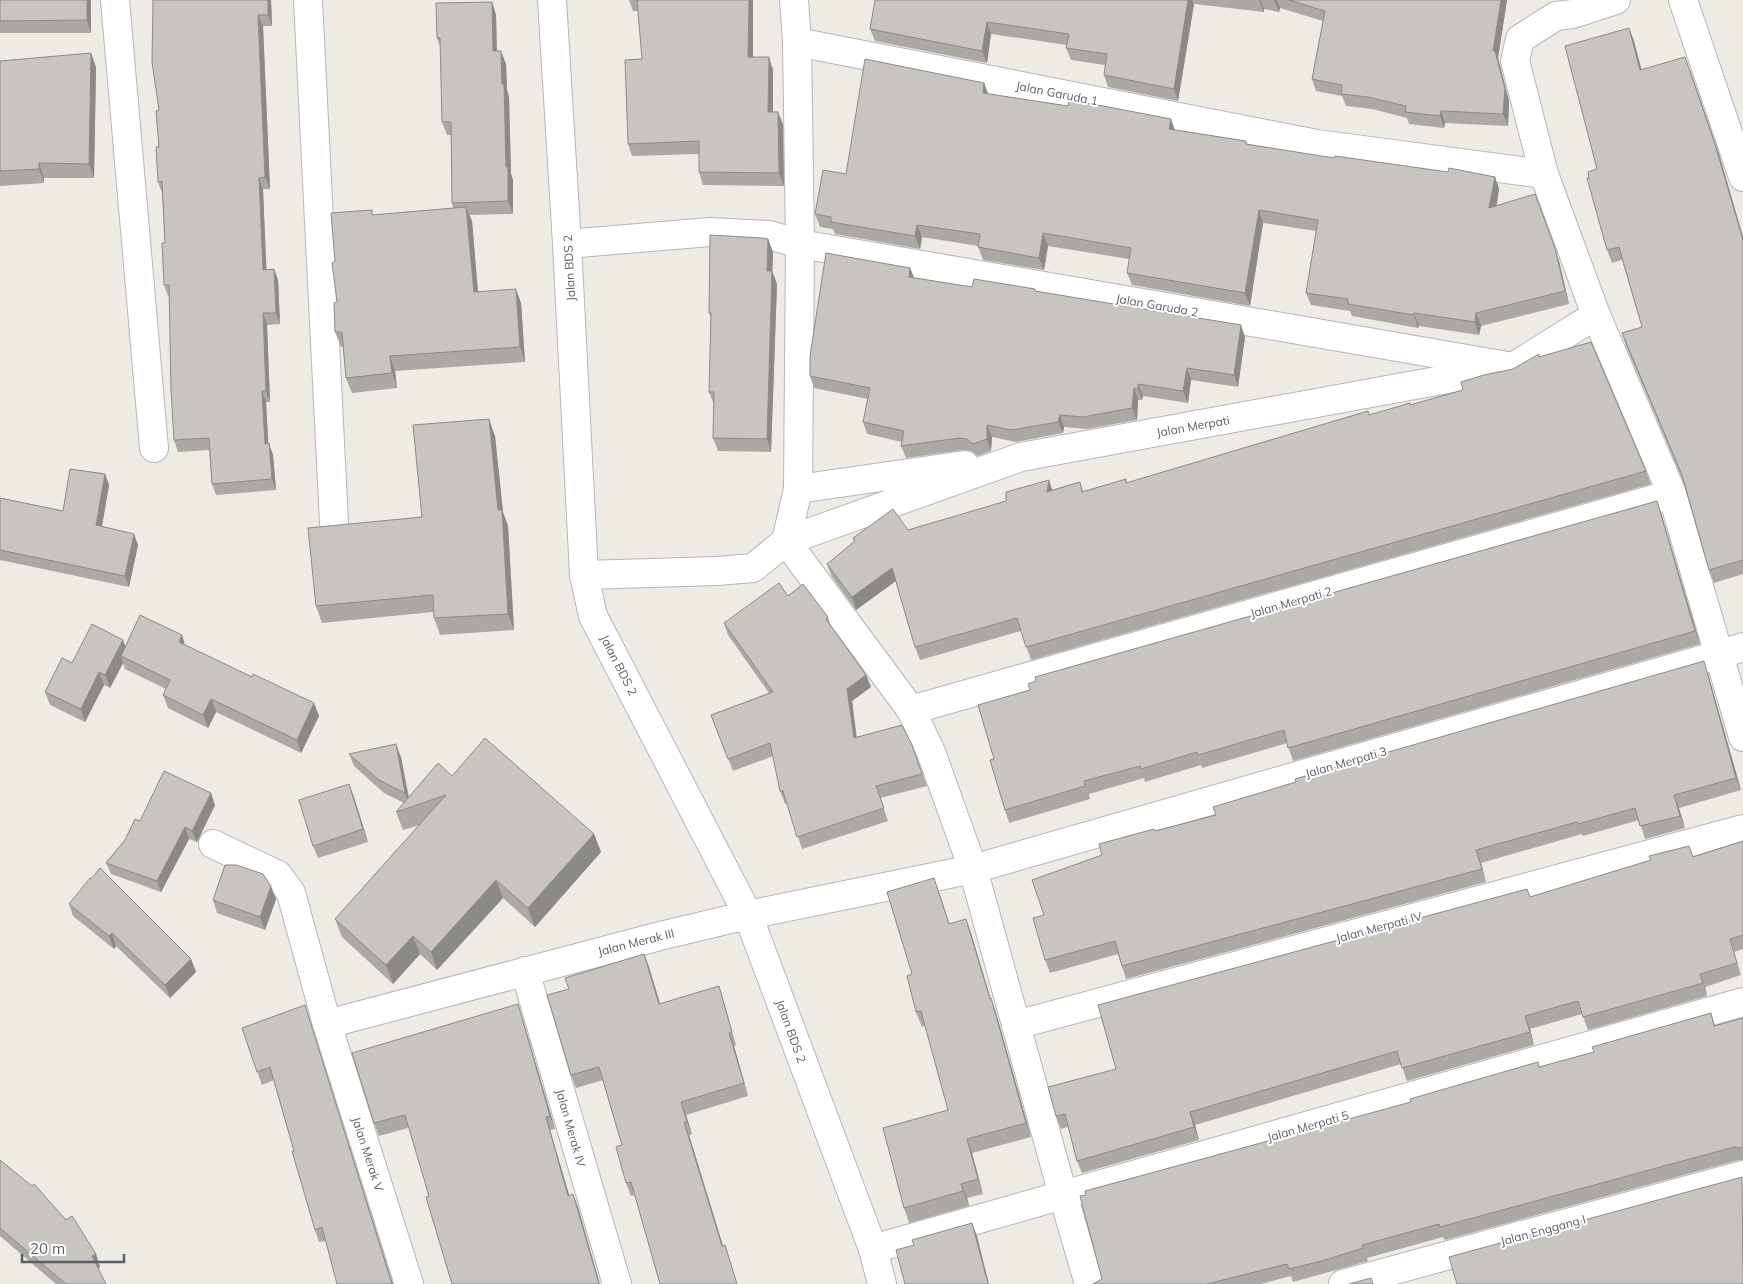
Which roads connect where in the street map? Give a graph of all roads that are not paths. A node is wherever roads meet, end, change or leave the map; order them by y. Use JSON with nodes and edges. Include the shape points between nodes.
{"nodes":[{"id":1,"x":115,"y":0,"type":"edge"},
{"id":2,"x":308,"y":0,"type":"edge"},
{"id":3,"x":552,"y":0,"type":"edge"},
{"id":4,"x":794,"y":0,"type":"edge"},
{"id":5,"x":1616,"y":0,"type":"edge"},
{"id":6,"x":1683,"y":0,"type":"edge"},
{"id":7,"x":797,"y":42,"type":"junction"},
{"id":8,"x":1544,"y":174,"type":"junction"},
{"id":9,"x":1743,"y":177,"type":"edge"},
{"id":10,"x":568,"y":244,"type":"junction"},
{"id":11,"x":800,"y":244,"type":"junction"},
{"id":12,"x":1596,"y":315,"type":"junction"},
{"id":13,"x":1513,"y":367,"type":"junction"},
{"id":14,"x":154,"y":448,"type":"dead end"},
{"id":15,"x":1021,"y":457,"type":"junction"},
{"id":16,"x":798,"y":489,"type":"junction"},
{"id":17,"x":1672,"y":494,"type":"junction"},
{"id":18,"x":334,"y":522,"type":"dead end"},
{"id":19,"x":786,"y":541,"type":"junction"},
{"id":20,"x":584,"y":575,"type":"junction"},
{"id":21,"x":1731,"y":651,"type":"edge"},
{"id":22,"x":910,"y":710,"type":"junction"},
{"id":23,"x":1743,"y":737,"type":"edge"},
{"id":24,"x":1743,"y":829,"type":"edge"},
{"id":25,"x":213,"y":844,"type":"dead end"},
{"id":26,"x":973,"y":869,"type":"junction"},
{"id":27,"x":748,"y":915,"type":"junction"},
{"id":28,"x":525,"y":971,"type":"junction"},
{"id":29,"x":1743,"y":1002,"type":"edge"},
{"id":30,"x":327,"y":1024,"type":"junction"},
{"id":31,"x":1016,"y":1025,"type":"junction"},
{"id":32,"x":1743,"y":1175,"type":"edge"},
{"id":33,"x":1063,"y":1195,"type":"junction"},
{"id":34,"x":873,"y":1249,"type":"junction"},
{"id":35,"x":409,"y":1284,"type":"edge"},
{"id":36,"x":618,"y":1284,"type":"edge"},
{"id":37,"x":882,"y":1284,"type":"edge"},
{"id":38,"x":1089,"y":1284,"type":"edge"},
{"id":39,"x":1343,"y":1284,"type":"edge"}],
"edges":[{"from":1,"to":14,"type":"street"},
{"from":2,"to":18,"type":"street"},
{"from":3,"to":10,"type":"street","name":"Jalan BDS 2"},
{"from":4,"to":7,"type":"street"},
{"from":5,"to":8,"type":"street","via":[[1556,16],[1520,39],[1515,61]]},
{"from":6,"to":9,"type":"street"},
{"from":7,"to":8,"type":"street","name":"Jalan Garuda 1","via":[[1317,144]]},
{"from":7,"to":11,"type":"street"},
{"from":8,"to":12,"type":"street"},
{"from":10,"to":11,"type":"street","name":"Jalan Garuda 2","via":[[710,232],[769,235]]},
{"from":10,"to":20,"type":"street","name":"Jalan BDS 2"},
{"from":11,"to":13,"type":"street","name":"Jalan Garuda 2"},
{"from":11,"to":16,"type":"street"},
{"from":12,"to":13,"type":"street","name":"Jalan Merpati"},
{"from":12,"to":17,"type":"street"},
{"from":13,"to":15,"type":"street","name":"Jalan Merpati"},
{"from":15,"to":16,"type":"street"},
{"from":15,"to":19,"type":"street","name":"Jalan Merpati"},
{"from":16,"to":19,"type":"street"},
{"from":17,"to":21,"type":"street"},
{"from":17,"to":22,"type":"street","name":"Jalan Merpati 2"},
{"from":19,"to":20,"type":"street","name":"Jalan Merpati","via":[[753,568]]},
{"from":19,"to":22,"type":"street"},
{"from":20,"to":27,"type":"street","name":"Jalan BDS 2","via":[[593,616]]},
{"from":21,"to":23,"type":"street"},
{"from":21,"to":26,"type":"street","name":"Jalan Merpati 3"},
{"from":22,"to":26,"type":"street","via":[[931,752]]},
{"from":24,"to":31,"type":"street","name":"Jalan Merpati IV"},
{"from":25,"to":30,"type":"street","name":"Jalan Merak V","via":[[278,875],[291,893]]},
{"from":26,"to":27,"type":"street","name":"Jalan Merpati 3"},
{"from":26,"to":31,"type":"street"},
{"from":27,"to":28,"type":"street","name":"Jalan Merak III"},
{"from":27,"to":34,"type":"street","name":"Jalan BDS 2"},
{"from":28,"to":30,"type":"street"},
{"from":28,"to":36,"type":"street","name":"Jalan Merak IV"},
{"from":29,"to":33,"type":"street","name":"Jalan Merpati 5"},
{"from":30,"to":35,"type":"street","name":"Jalan Merak V"},
{"from":31,"to":33,"type":"street"},
{"from":32,"to":39,"type":"street","name":"Jalan Enggang I"},
{"from":33,"to":34,"type":"street","name":"Jalan Merpati 5"},
{"from":33,"to":38,"type":"street"},
{"from":34,"to":37,"type":"street","name":"Jalan BDS 2"}]}
